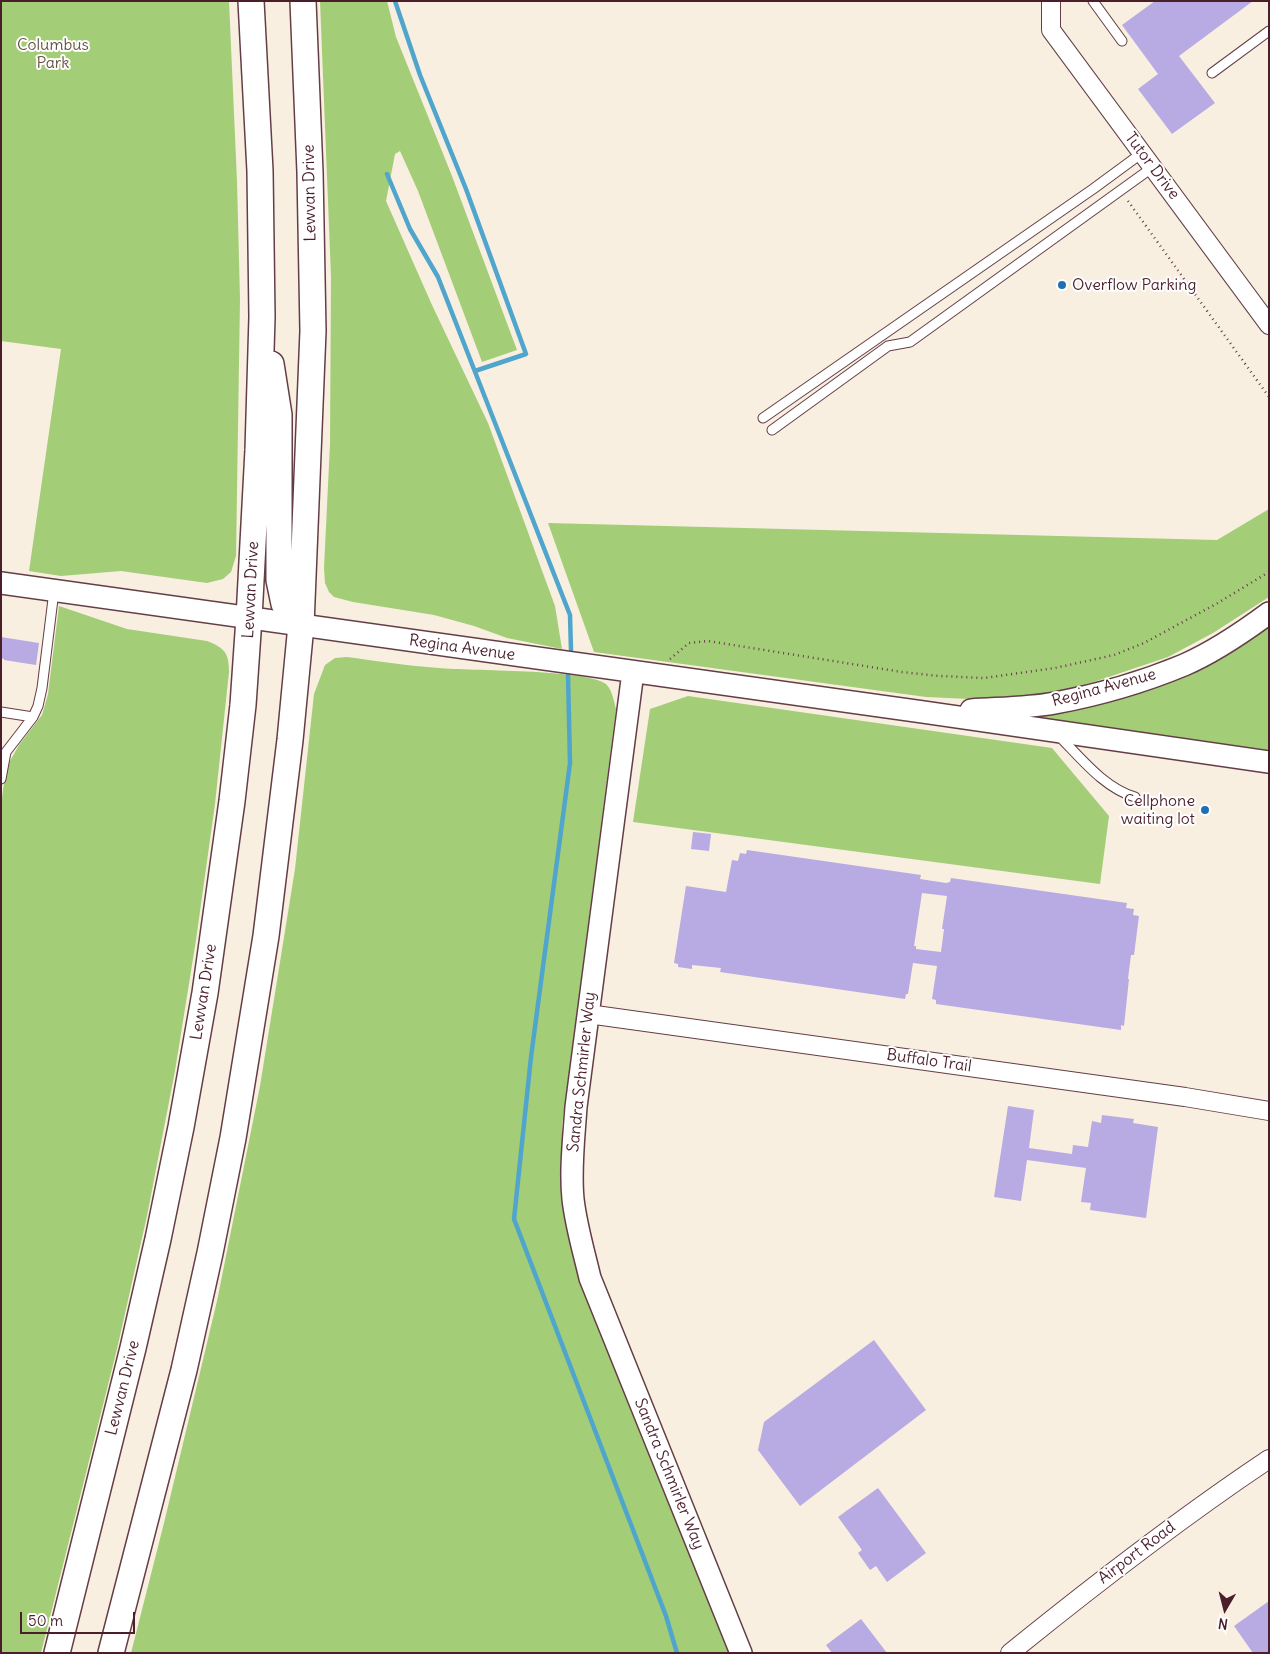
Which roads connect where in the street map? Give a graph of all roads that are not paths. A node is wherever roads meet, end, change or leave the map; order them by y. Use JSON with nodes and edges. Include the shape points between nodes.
{"nodes":[{"id":1,"x":251,"y":1,"type":"edge"},
{"id":2,"x":303,"y":1,"type":"edge"},
{"id":3,"x":1052,"y":1,"type":"edge"},
{"id":4,"x":1093,"y":1,"type":"edge"},
{"id":5,"x":1269,"y":31,"type":"edge"},
{"id":6,"x":1122,"y":41,"type":"dead end"},
{"id":7,"x":1212,"y":73,"type":"dead end"},
{"id":8,"x":1142,"y":153,"type":"junction"},
{"id":9,"x":1153,"y":167,"type":"junction"},
{"id":10,"x":262,"y":318,"type":"junction"},
{"id":11,"x":1269,"y":325,"type":"edge"},
{"id":12,"x":763,"y":418,"type":"dead end"},
{"id":13,"x":772,"y":430,"type":"dead end"},
{"id":14,"x":1,"y":583,"type":"edge"},
{"id":15,"x":54,"y":590,"type":"junction"},
{"id":16,"x":1269,"y":613,"type":"edge"},
{"id":17,"x":250,"y":618,"type":"junction"},
{"id":18,"x":301,"y":626,"type":"junction"},
{"id":19,"x":633,"y":672,"type":"junction"},
{"id":20,"x":1,"y":712,"type":"edge"},
{"id":21,"x":924,"y":712,"type":"junction"},
{"id":22,"x":33,"y":717,"type":"junction"},
{"id":23,"x":1054,"y":732,"type":"junction"},
{"id":24,"x":1269,"y":762,"type":"edge"},
{"id":25,"x":1,"y":779,"type":"edge"},
{"id":26,"x":1136,"y":797,"type":"dead end"},
{"id":27,"x":588,"y":1014,"type":"junction"},
{"id":28,"x":1269,"y":1111,"type":"edge"},
{"id":29,"x":1269,"y":1459,"type":"edge"},
{"id":30,"x":57,"y":1653,"type":"edge"},
{"id":31,"x":111,"y":1653,"type":"edge"},
{"id":32,"x":741,"y":1653,"type":"edge"},
{"id":33,"x":1010,"y":1653,"type":"edge"}],
"edges":[{"from":1,"to":10,"type":"main road","name":"Lewvan Drive","via":[[260,172]]},
{"from":2,"to":18,"type":"main road","name":"Lewvan Drive","via":[[313,331]]},
{"from":3,"to":8,"type":"street","name":"Tutor Drive","via":[[1051,30]]},
{"from":4,"to":6,"type":"lane"},
{"from":5,"to":7,"type":"lane"},
{"from":8,"to":9,"type":"street","name":"Tutor Drive"},
{"from":8,"to":12,"type":"lane"},
{"from":9,"to":11,"type":"street","name":"Tutor Drive"},
{"from":9,"to":13,"type":"lane","via":[[910,342],[888,346]]},
{"from":10,"to":17,"type":"main road","name":"Lewvan Drive"},
{"from":10,"to":18,"type":"main road","name":"Lewvan Drive","via":[[279,415],[279,580],[284,604]]},
{"from":14,"to":15,"type":"street","name":"Regina Avenue"},
{"from":15,"to":17,"type":"street","name":"Regina Avenue"},
{"from":15,"to":22,"type":"lane","via":[[42,688]]},
{"from":16,"to":21,"type":"street","name":"Regina Avenue","via":[[1217,648],[1184,665],[1140,681],[1054,703]]},
{"from":17,"to":18,"type":"street","name":"Regina Avenue"},
{"from":17,"to":30,"type":"main road","name":"Lewvan Drive","via":[[232,801],[205,993],[181,1127],[141,1312]]},
{"from":18,"to":19,"type":"street","name":"Regina Avenue"},
{"from":18,"to":31,"type":"main road","name":"Lewvan Drive","via":[[266,936],[233,1138],[184,1370]]},
{"from":19,"to":21,"type":"street","name":"Regina Avenue"},
{"from":19,"to":27,"type":"street","name":"Sandra Schmirler Way"},
{"from":20,"to":22,"type":"lane"},
{"from":21,"to":23,"type":"street","name":"Regina Avenue"},
{"from":22,"to":25,"type":"lane","via":[[6,752]]},
{"from":23,"to":24,"type":"street","name":"Regina Avenue"},
{"from":23,"to":26,"type":"lane","via":[[1099,776]]},
{"from":27,"to":28,"type":"street","name":"Buffalo Trail"},
{"from":27,"to":32,"type":"street","name":"Sandra Schmirler Way","via":[[576,1107],[573,1198],[590,1278]]},
{"from":29,"to":33,"type":"street","name":"Airport Road","via":[[1175,1524]]}]}
